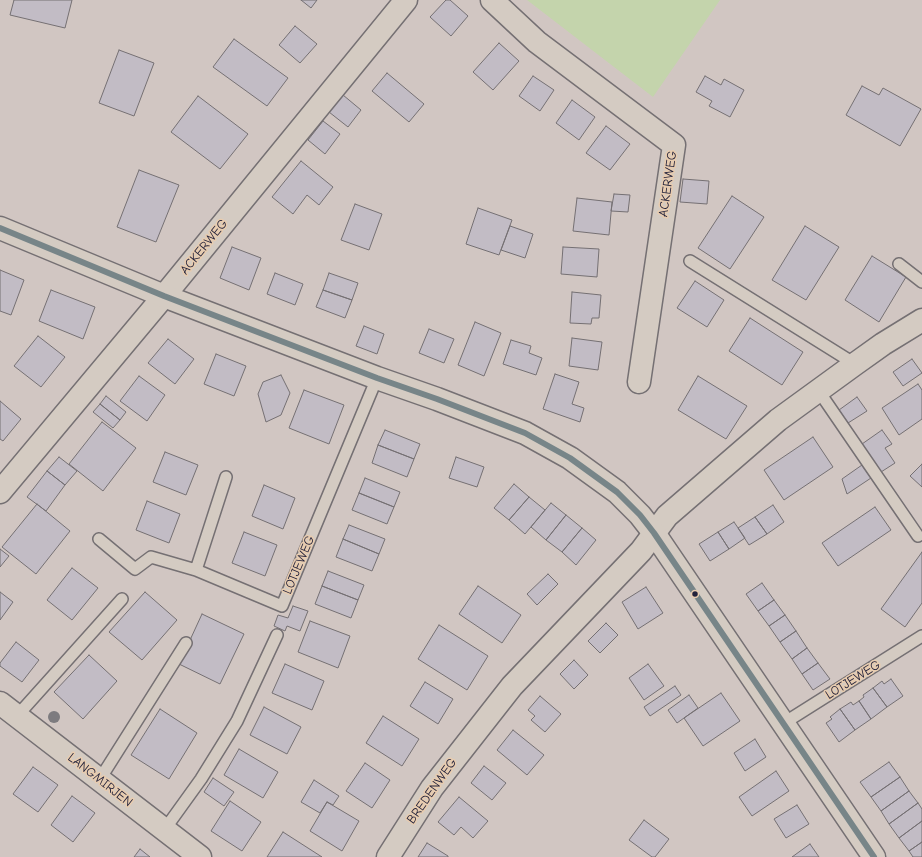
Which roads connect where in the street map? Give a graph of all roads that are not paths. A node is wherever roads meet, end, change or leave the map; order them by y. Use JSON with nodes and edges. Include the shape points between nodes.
{"nodes":[{"id":1,"x":406,"y":0,"type":"edge"},
{"id":2,"x":492,"y":0,"type":"edge"},
{"id":3,"x":0,"y":228,"type":"edge"},
{"id":4,"x":690,"y":261,"type":"dead end"},
{"id":5,"x":899,"y":264,"type":"dead end"},
{"id":6,"x":922,"y":282,"type":"edge"},
{"id":7,"x":164,"y":296,"type":"junction"},
{"id":8,"x":922,"y":320,"type":"edge"},
{"id":9,"x":855,"y":364,"type":"junction"},
{"id":10,"x":377,"y":378,"type":"junction"},
{"id":11,"x":639,"y":382,"type":"dead end"},
{"id":12,"x":818,"y":390,"type":"junction"},
{"id":13,"x":226,"y":477,"type":"dead end"},
{"id":14,"x":0,"y":492,"type":"edge"},
{"id":15,"x":654,"y":533,"type":"junction"},
{"id":16,"x":918,"y":536,"type":"dead end"},
{"id":17,"x":99,"y":539,"type":"dead end"},
{"id":18,"x":196,"y":570,"type":"junction"},
{"id":19,"x":122,"y":599,"type":"dead end"},
{"id":20,"x":278,"y":635,"type":"dead end"},
{"id":21,"x":922,"y":636,"type":"edge"},
{"id":22,"x":186,"y":643,"type":"dead end"},
{"id":23,"x":0,"y":703,"type":"edge"},
{"id":24,"x":17,"y":716,"type":"junction"},
{"id":25,"x":784,"y":723,"type":"junction"},
{"id":26,"x":100,"y":779,"type":"junction"},
{"id":27,"x":165,"y":830,"type":"junction"},
{"id":28,"x":200,"y":857,"type":"edge"},
{"id":29,"x":388,"y":857,"type":"edge"},
{"id":30,"x":874,"y":857,"type":"edge"}],
"edges":[{"from":1,"to":7,"type":"street","name":"ACKERWEG"},
{"from":2,"to":11,"type":"street","name":"ACKERWEG","via":[[538,42],[674,145]]},
{"from":3,"to":7,"type":"street"},
{"from":4,"to":9,"type":"lane"},
{"from":5,"to":6,"type":"lane"},
{"from":7,"to":10,"type":"street"},
{"from":7,"to":14,"type":"street","name":"ACKERWEG"},
{"from":8,"to":9,"type":"street","name":"BREDENWEG"},
{"from":9,"to":12,"type":"street","name":"BREDENWEG"},
{"from":10,"to":15,"type":"street","via":[[525,434],[570,458],[617,492]]},
{"from":10,"to":18,"type":"lane","name":"LOTJEWEG","via":[[282,606]]},
{"from":12,"to":15,"type":"street","name":"BREDENWEG","via":[[723,467],[667,516]]},
{"from":12,"to":16,"type":"lane"},
{"from":13,"to":18,"type":"lane"},
{"from":15,"to":25,"type":"street"},
{"from":15,"to":29,"type":"street","name":"BREDENWEG","via":[[641,551],[512,686],[432,788]]},
{"from":17,"to":18,"type":"lane","name":"LOTJEWEG","via":[[135,568],[150,557]]},
{"from":19,"to":24,"type":"lane"},
{"from":20,"to":27,"type":"lane","via":[[237,721]]},
{"from":21,"to":25,"type":"lane","name":"LOTJEWEG"},
{"from":22,"to":26,"type":"lane"},
{"from":23,"to":24,"type":"street","name":"LANGMIRJEN"},
{"from":24,"to":26,"type":"street","name":"LANGMIRJEN"},
{"from":25,"to":30,"type":"street"},
{"from":26,"to":27,"type":"street","name":"LANGMIRJEN"},
{"from":27,"to":28,"type":"street","name":"LANGMIRJEN"}]}
